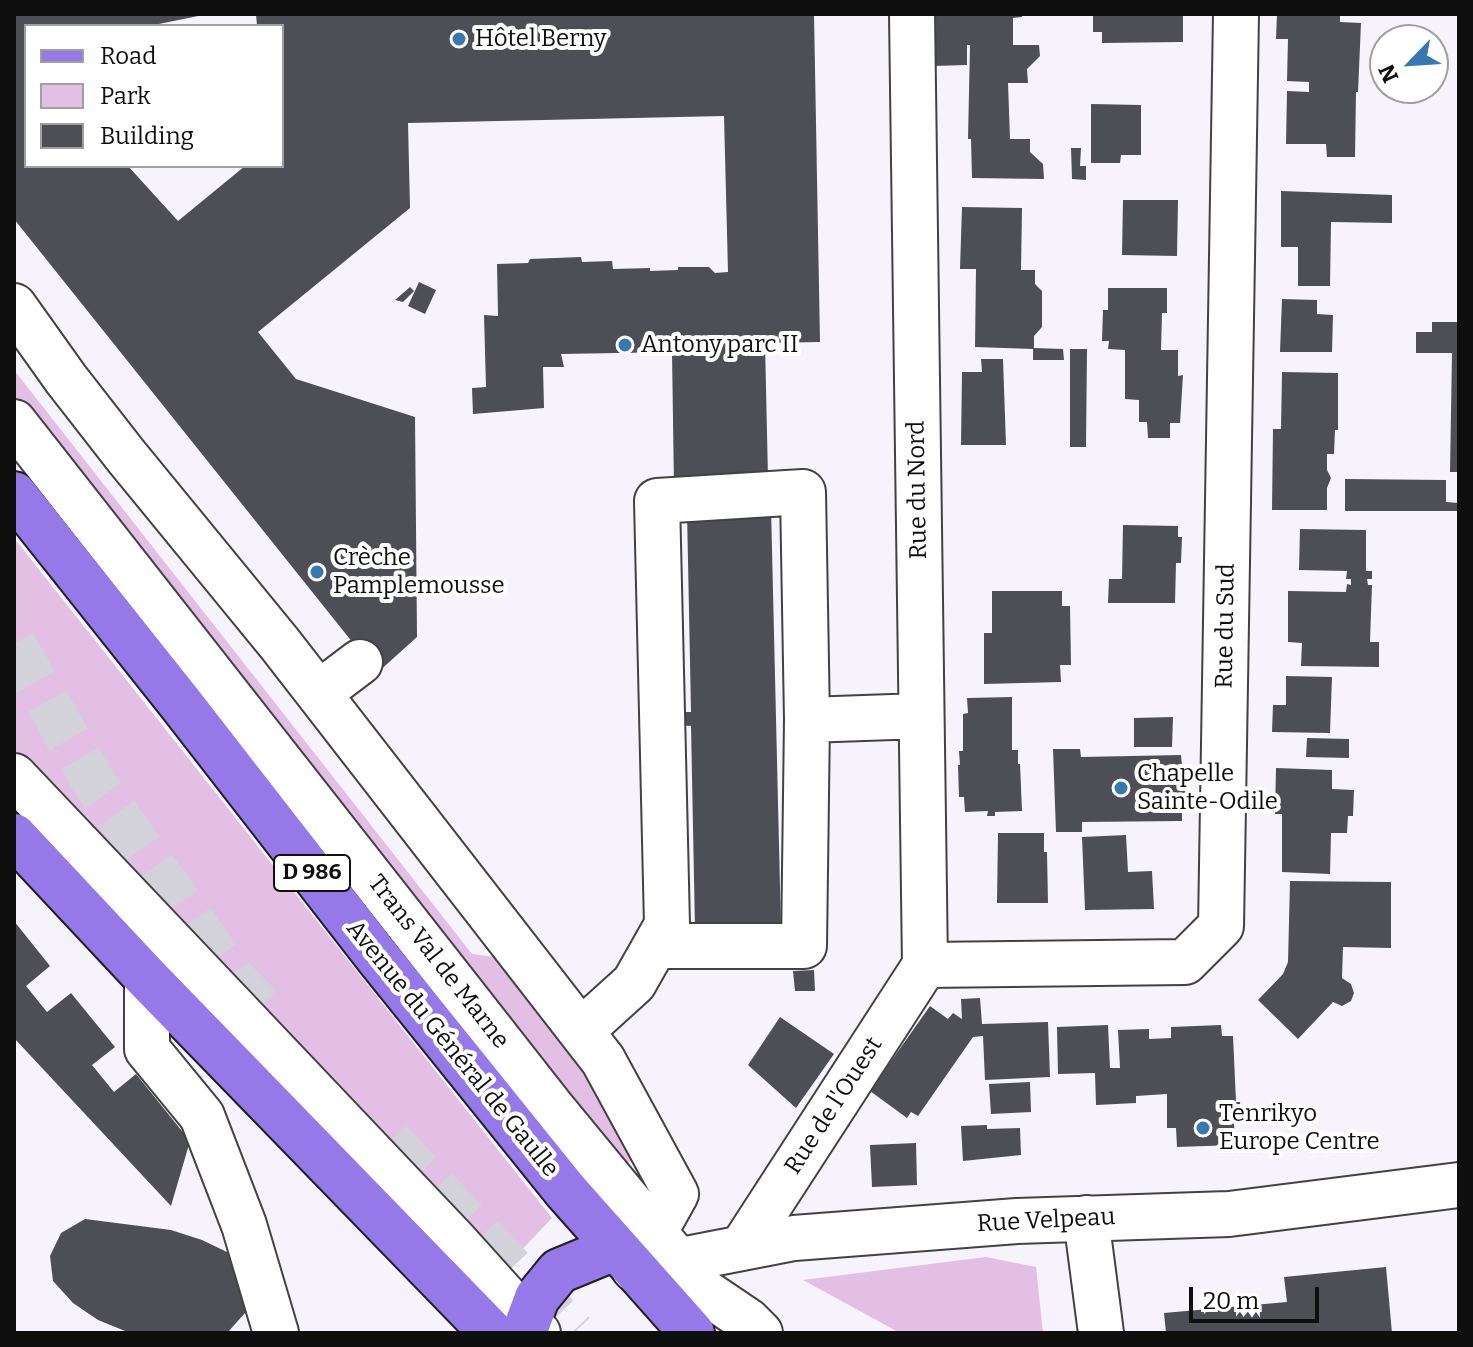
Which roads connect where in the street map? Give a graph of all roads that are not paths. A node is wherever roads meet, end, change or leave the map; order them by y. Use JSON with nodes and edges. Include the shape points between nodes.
{"nodes":[{"id":1,"x":912,"y":14,"type":"edge"},
{"id":2,"x":1236,"y":14,"type":"edge"},
{"id":3,"x":14,"y":306,"type":"edge"},
{"id":4,"x":14,"y":422,"type":"edge"},
{"id":5,"x":14,"y":494,"type":"edge"},
{"id":6,"x":360,"y":662,"type":"dead end"},
{"id":7,"x":319,"y":693,"type":"junction"},
{"id":8,"x":921,"y":716,"type":"junction"},
{"id":9,"x":807,"y":720,"type":"junction"},
{"id":10,"x":14,"y":776,"type":"edge"},
{"id":11,"x":14,"y":836,"type":"edge"},
{"id":12,"x":655,"y":946,"type":"junction"},
{"id":13,"x":925,"y":965,"type":"junction"},
{"id":14,"x":147,"y":978,"type":"junction"},
{"id":15,"x":581,"y":1031,"type":"junction"},
{"id":16,"x":1459,"y":1185,"type":"edge"},
{"id":17,"x":676,"y":1194,"type":"junction"},
{"id":18,"x":1086,"y":1218,"type":"junction"},
{"id":19,"x":680,"y":1279,"type":"edge"},
{"id":20,"x":520,"y":1330,"type":"edge"},
{"id":21,"x":276,"y":1333,"type":"edge"},
{"id":22,"x":760,"y":1333,"type":"edge"},
{"id":23,"x":1101,"y":1333,"type":"edge"}],
"edges":[{"from":1,"to":8,"type":"street","name":"Rue du Nord"},
{"from":2,"to":13,"type":"street","name":"Rue du Sud","via":[[1221,926],[1185,962]]},
{"from":3,"to":7,"type":"street","via":[[126,456]]},
{"from":4,"to":19,"type":"street","name":"Trans Val de Marne","via":[[553,1109]]},
{"from":5,"to":19,"type":"main road","name":"Avenue du Général de Gaulle","number":"D 986","via":[[565,1190]]},
{"from":6,"to":7,"type":"street"},
{"from":7,"to":15,"type":"street"},
{"from":8,"to":9,"type":"street"},
{"from":8,"to":13,"type":"street","name":"Rue du Nord"},
{"from":9,"to":12,"type":"street","via":[[804,946]]},
{"from":9,"to":12,"type":"street","via":[[803,492],[657,501],[667,925]]},
{"from":10,"to":20,"type":"street","via":[[313,1091]]},
{"from":11,"to":14,"type":"main road"},
{"from":12,"to":15,"type":"street","via":[[634,983]]},
{"from":13,"to":19,"type":"street","name":"Rue de l'Ouest"},
{"from":14,"to":20,"type":"main road"},
{"from":14,"to":21,"type":"street","via":[[147,1049],[202,1116],[244,1225]]},
{"from":15,"to":17,"type":"street","via":[[603,1060]]},
{"from":16,"to":18,"type":"street","name":"Rue Velpeau","via":[[1229,1214]]},
{"from":17,"to":19,"type":"street"},
{"from":17,"to":19,"type":"street"},
{"from":18,"to":19,"type":"street","name":"Rue Velpeau","via":[[794,1238]]},
{"from":18,"to":23,"type":"street"},
{"from":19,"to":20,"type":"main road","via":[[559,1271]]},
{"from":19,"to":22,"type":"street","name":"Trans Val de Marne"}]}
